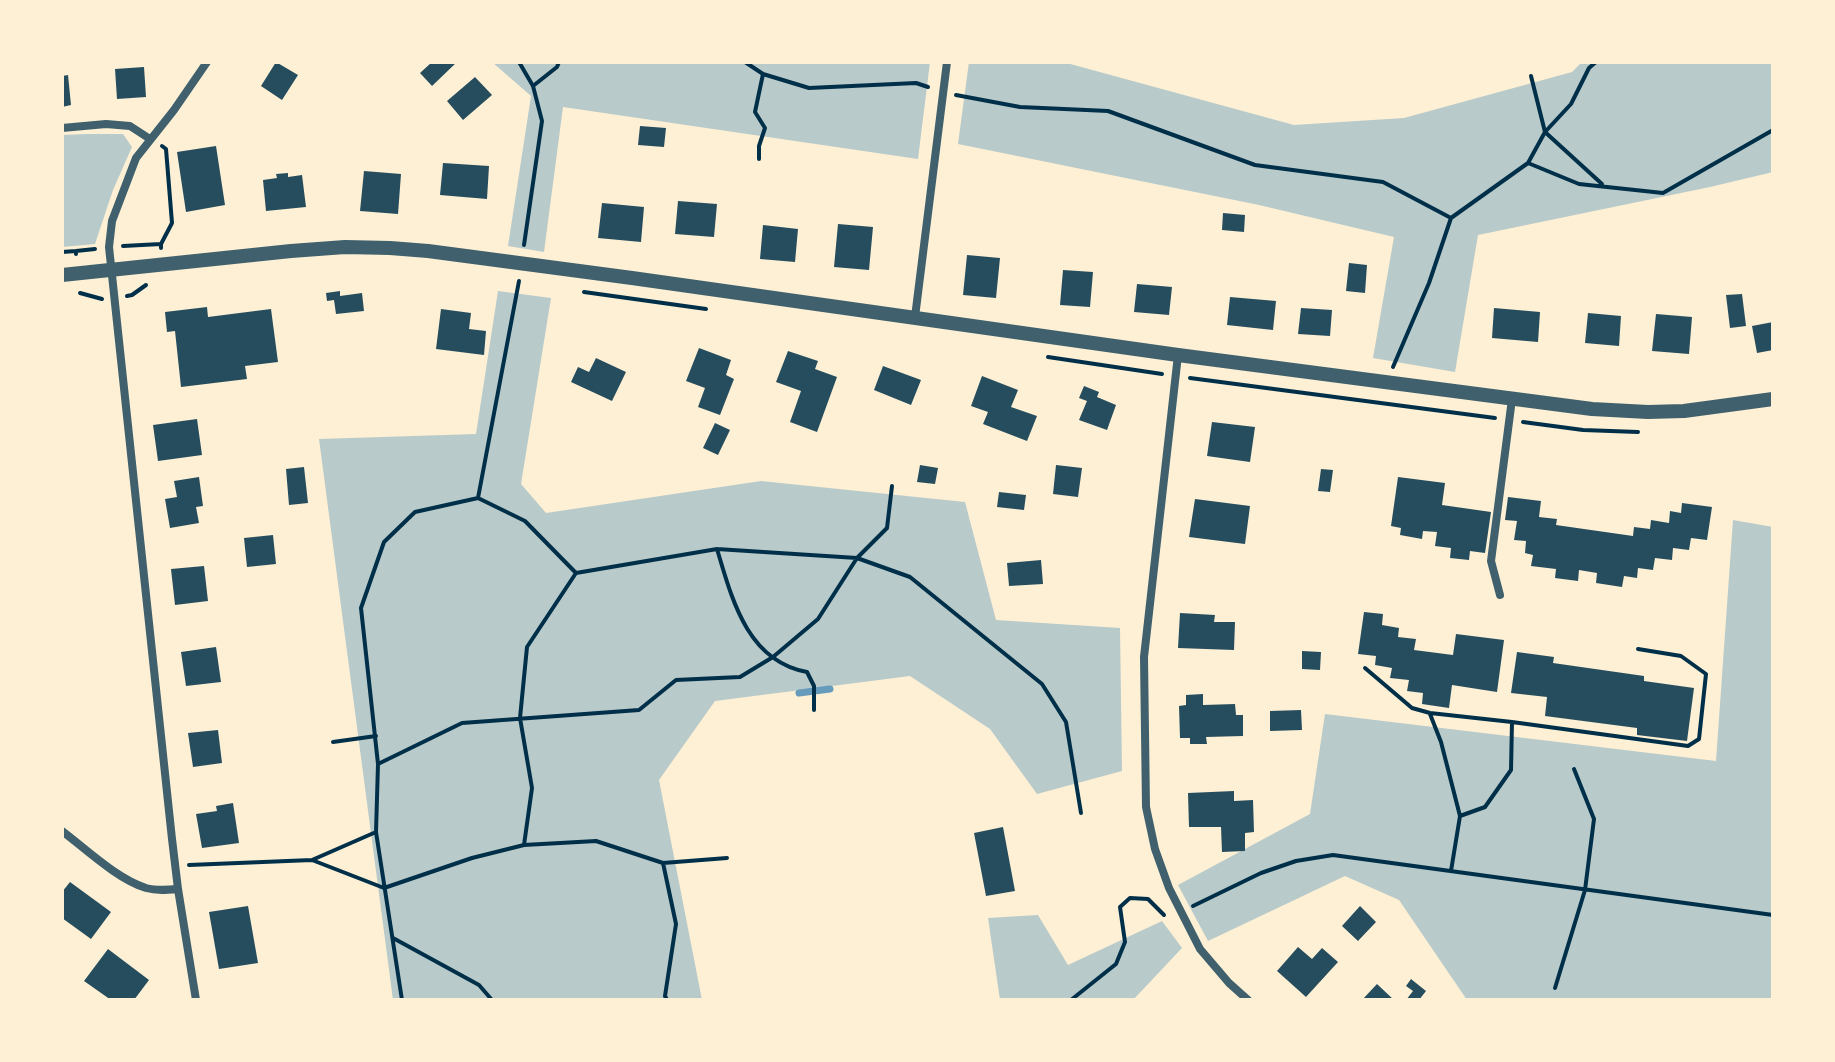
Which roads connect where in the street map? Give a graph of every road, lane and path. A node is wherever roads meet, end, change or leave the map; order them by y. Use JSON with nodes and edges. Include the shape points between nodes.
{"nodes":[{"id":1,"x":207,"y":62,"type":"edge"},
{"id":2,"x":519,"y":62,"type":"edge"},
{"id":3,"x":559,"y":62,"type":"edge"},
{"id":4,"x":745,"y":62,"type":"edge"},
{"id":5,"x":947,"y":62,"type":"edge"},
{"id":6,"x":1596,"y":62,"type":"edge"},
{"id":7,"x":763,"y":74,"type":"junction"},
{"id":8,"x":1531,"y":76,"type":"dead end"},
{"id":9,"x":533,"y":86,"type":"junction"},
{"id":10,"x":943,"y":92,"type":"junction"},
{"id":11,"x":62,"y":128,"type":"edge"},
{"id":12,"x":1773,"y":130,"type":"edge"},
{"id":13,"x":1545,"y":132,"type":"junction"},
{"id":14,"x":150,"y":139,"type":"junction"},
{"id":15,"x":759,"y":159,"type":"dead end"},
{"id":16,"x":1528,"y":163,"type":"junction"},
{"id":17,"x":1604,"y":186,"type":"junction"},
{"id":18,"x":1451,"y":218,"type":"junction"},
{"id":19,"x":163,"y":264,"type":"junction"},
{"id":20,"x":521,"y":264,"type":"junction"},
{"id":21,"x":111,"y":269,"type":"junction"},
{"id":22,"x":62,"y":275,"type":"edge"},
{"id":23,"x":581,"y":292,"type":"dead end"},
{"id":24,"x":707,"y":309,"type":"dead end"},
{"id":25,"x":915,"y":317,"type":"junction"},
{"id":26,"x":1178,"y":355,"type":"junction"},
{"id":27,"x":1040,"y":356,"type":"dead end"},
{"id":28,"x":1175,"y":376,"type":"junction"},
{"id":29,"x":1386,"y":382,"type":"junction"},
{"id":30,"x":1512,"y":399,"type":"junction"},
{"id":31,"x":1773,"y":399,"type":"edge"},
{"id":32,"x":1510,"y":420,"type":"junction"},
{"id":33,"x":1646,"y":431,"type":"dead end"},
{"id":34,"x":892,"y":486,"type":"dead end"},
{"id":35,"x":478,"y":498,"type":"junction"},
{"id":36,"x":717,"y":549,"type":"junction"},
{"id":37,"x":857,"y":558,"type":"junction"},
{"id":38,"x":576,"y":573,"type":"junction"},
{"id":39,"x":1500,"y":595,"type":"dead end"},
{"id":40,"x":1638,"y":649,"type":"dead end"},
{"id":41,"x":773,"y":657,"type":"junction"},
{"id":42,"x":1365,"y":668,"type":"dead end"},
{"id":43,"x":814,"y":710,"type":"dead end"},
{"id":44,"x":1430,"y":713,"type":"junction"},
{"id":45,"x":520,"y":718,"type":"junction"},
{"id":46,"x":1512,"y":722,"type":"junction"},
{"id":47,"x":376,"y":736,"type":"junction"},
{"id":48,"x":333,"y":742,"type":"dead end"},
{"id":49,"x":378,"y":764,"type":"junction"},
{"id":50,"x":1574,"y":769,"type":"dead end"},
{"id":51,"x":1081,"y":813,"type":"dead end"},
{"id":52,"x":1460,"y":816,"type":"junction"},
{"id":53,"x":62,"y":831,"type":"edge"},
{"id":54,"x":376,"y":832,"type":"junction"},
{"id":55,"x":524,"y":845,"type":"junction"},
{"id":56,"x":727,"y":858,"type":"dead end"},
{"id":57,"x":312,"y":860,"type":"junction"},
{"id":58,"x":663,"y":863,"type":"junction"},
{"id":59,"x":175,"y":866,"type":"junction"},
{"id":60,"x":1451,"y":871,"type":"junction"},
{"id":61,"x":384,"y":888,"type":"junction"},
{"id":62,"x":178,"y":889,"type":"junction"},
{"id":63,"x":1585,"y":890,"type":"junction"},
{"id":64,"x":1180,"y":912,"type":"junction"},
{"id":65,"x":1773,"y":915,"type":"edge"},
{"id":66,"x":392,"y":938,"type":"junction"},
{"id":67,"x":1555,"y":988,"type":"dead end"},
{"id":68,"x":196,"y":1000,"type":"edge"},
{"id":69,"x":402,"y":1000,"type":"edge"},
{"id":70,"x":492,"y":1000,"type":"edge"},
{"id":71,"x":667,"y":1000,"type":"edge"},
{"id":72,"x":1071,"y":1000,"type":"edge"},
{"id":73,"x":1248,"y":1000,"type":"edge"}],
"edges":[{"from":1,"to":14,"type":"street"},
{"from":2,"to":9,"type":"path"},
{"from":3,"to":9,"type":"path"},
{"from":4,"to":7,"type":"path"},
{"from":5,"to":10,"type":"street"},
{"from":6,"to":13,"type":"path","via":[[1571,104]]},
{"from":7,"to":10,"type":"path","via":[[809,88],[916,83]]},
{"from":7,"to":15,"type":"path","via":[[755,112],[765,128]]},
{"from":8,"to":13,"type":"path"},
{"from":9,"to":20,"type":"path","via":[[542,121]]},
{"from":10,"to":18,"type":"path","via":[[1020,107],[1108,111],[1255,165],[1383,182]]},
{"from":10,"to":25,"type":"street"},
{"from":11,"to":14,"type":"street","via":[[130,126]]},
{"from":12,"to":17,"type":"path","via":[[1663,193]]},
{"from":13,"to":16,"type":"path"},
{"from":13,"to":17,"type":"path"},
{"from":14,"to":19,"type":"path","via":[[166,149],[172,223],[161,244]]},
{"from":14,"to":21,"type":"street","via":[[136,158],[112,221]]},
{"from":16,"to":17,"type":"path","via":[[1579,184]]},
{"from":16,"to":18,"type":"path"},
{"from":18,"to":29,"type":"path"},
{"from":19,"to":20,"type":"street","via":[[345,247]]},
{"from":19,"to":21,"type":"street"},
{"from":20,"to":25,"type":"street"},
{"from":20,"to":35,"type":"path"},
{"from":21,"to":22,"type":"street"},
{"from":21,"to":59,"type":"street"},
{"from":23,"to":24,"type":"path"},
{"from":25,"to":26,"type":"street"},
{"from":26,"to":28,"type":"street"},
{"from":26,"to":29,"type":"street"},
{"from":27,"to":28,"type":"path"},
{"from":28,"to":32,"type":"path"},
{"from":28,"to":64,"type":"street","via":[[1144,657],[1146,807],[1155,849]]},
{"from":29,"to":30,"type":"street"},
{"from":30,"to":31,"type":"street","via":[[1648,412]]},
{"from":30,"to":32,"type":"street"},
{"from":32,"to":33,"type":"path","via":[[1583,430]]},
{"from":32,"to":39,"type":"street","via":[[1491,561]]},
{"from":34,"to":37,"type":"path","via":[[887,528]]},
{"from":35,"to":38,"type":"path","via":[[525,521]]},
{"from":35,"to":47,"type":"path","via":[[415,512],[384,542],[361,608]]},
{"from":36,"to":37,"type":"path"},
{"from":36,"to":38,"type":"path"},
{"from":36,"to":41,"type":"path","via":[[733,603],[751,636]]},
{"from":37,"to":41,"type":"path","via":[[818,619]]},
{"from":37,"to":51,"type":"path","via":[[910,577],[1042,684],[1066,722]]},
{"from":38,"to":45,"type":"path","via":[[527,647]]},
{"from":40,"to":46,"type":"path","via":[[1681,656],[1706,674],[1699,739],[1688,746]]},
{"from":41,"to":43,"type":"path","via":[[790,669],[807,672],[814,686]]},
{"from":41,"to":45,"type":"path","via":[[740,677],[676,680],[639,710]]},
{"from":42,"to":44,"type":"path","via":[[1412,708]]},
{"from":44,"to":46,"type":"path"},
{"from":44,"to":52,"type":"path"},
{"from":45,"to":49,"type":"path","via":[[462,723]]},
{"from":45,"to":55,"type":"path","via":[[532,788]]},
{"from":46,"to":52,"type":"path","via":[[1511,770],[1485,807]]},
{"from":47,"to":48,"type":"path"},
{"from":47,"to":49,"type":"path"},
{"from":49,"to":54,"type":"path"},
{"from":50,"to":63,"type":"path","via":[[1594,819]]},
{"from":52,"to":60,"type":"path"},
{"from":53,"to":62,"type":"street","via":[[144,887]]},
{"from":54,"to":57,"type":"path"},
{"from":54,"to":61,"type":"path"},
{"from":55,"to":58,"type":"path","via":[[596,841]]},
{"from":55,"to":61,"type":"path"},
{"from":56,"to":58,"type":"path"},
{"from":57,"to":59,"type":"path"},
{"from":57,"to":61,"type":"path"},
{"from":58,"to":71,"type":"path","via":[[676,924]]},
{"from":59,"to":62,"type":"street"},
{"from":60,"to":63,"type":"path"},
{"from":60,"to":64,"type":"path","via":[[1333,855],[1261,873]]},
{"from":61,"to":66,"type":"path"},
{"from":62,"to":68,"type":"street"},
{"from":63,"to":65,"type":"path"},
{"from":63,"to":67,"type":"path"},
{"from":64,"to":72,"type":"path","via":[[1165,917],[1148,899],[1130,898],[1120,907],[1125,942],[1116,964]]},
{"from":64,"to":73,"type":"street","via":[[1200,949]]},
{"from":66,"to":69,"type":"path"},
{"from":66,"to":70,"type":"path","via":[[479,985]]}]}
